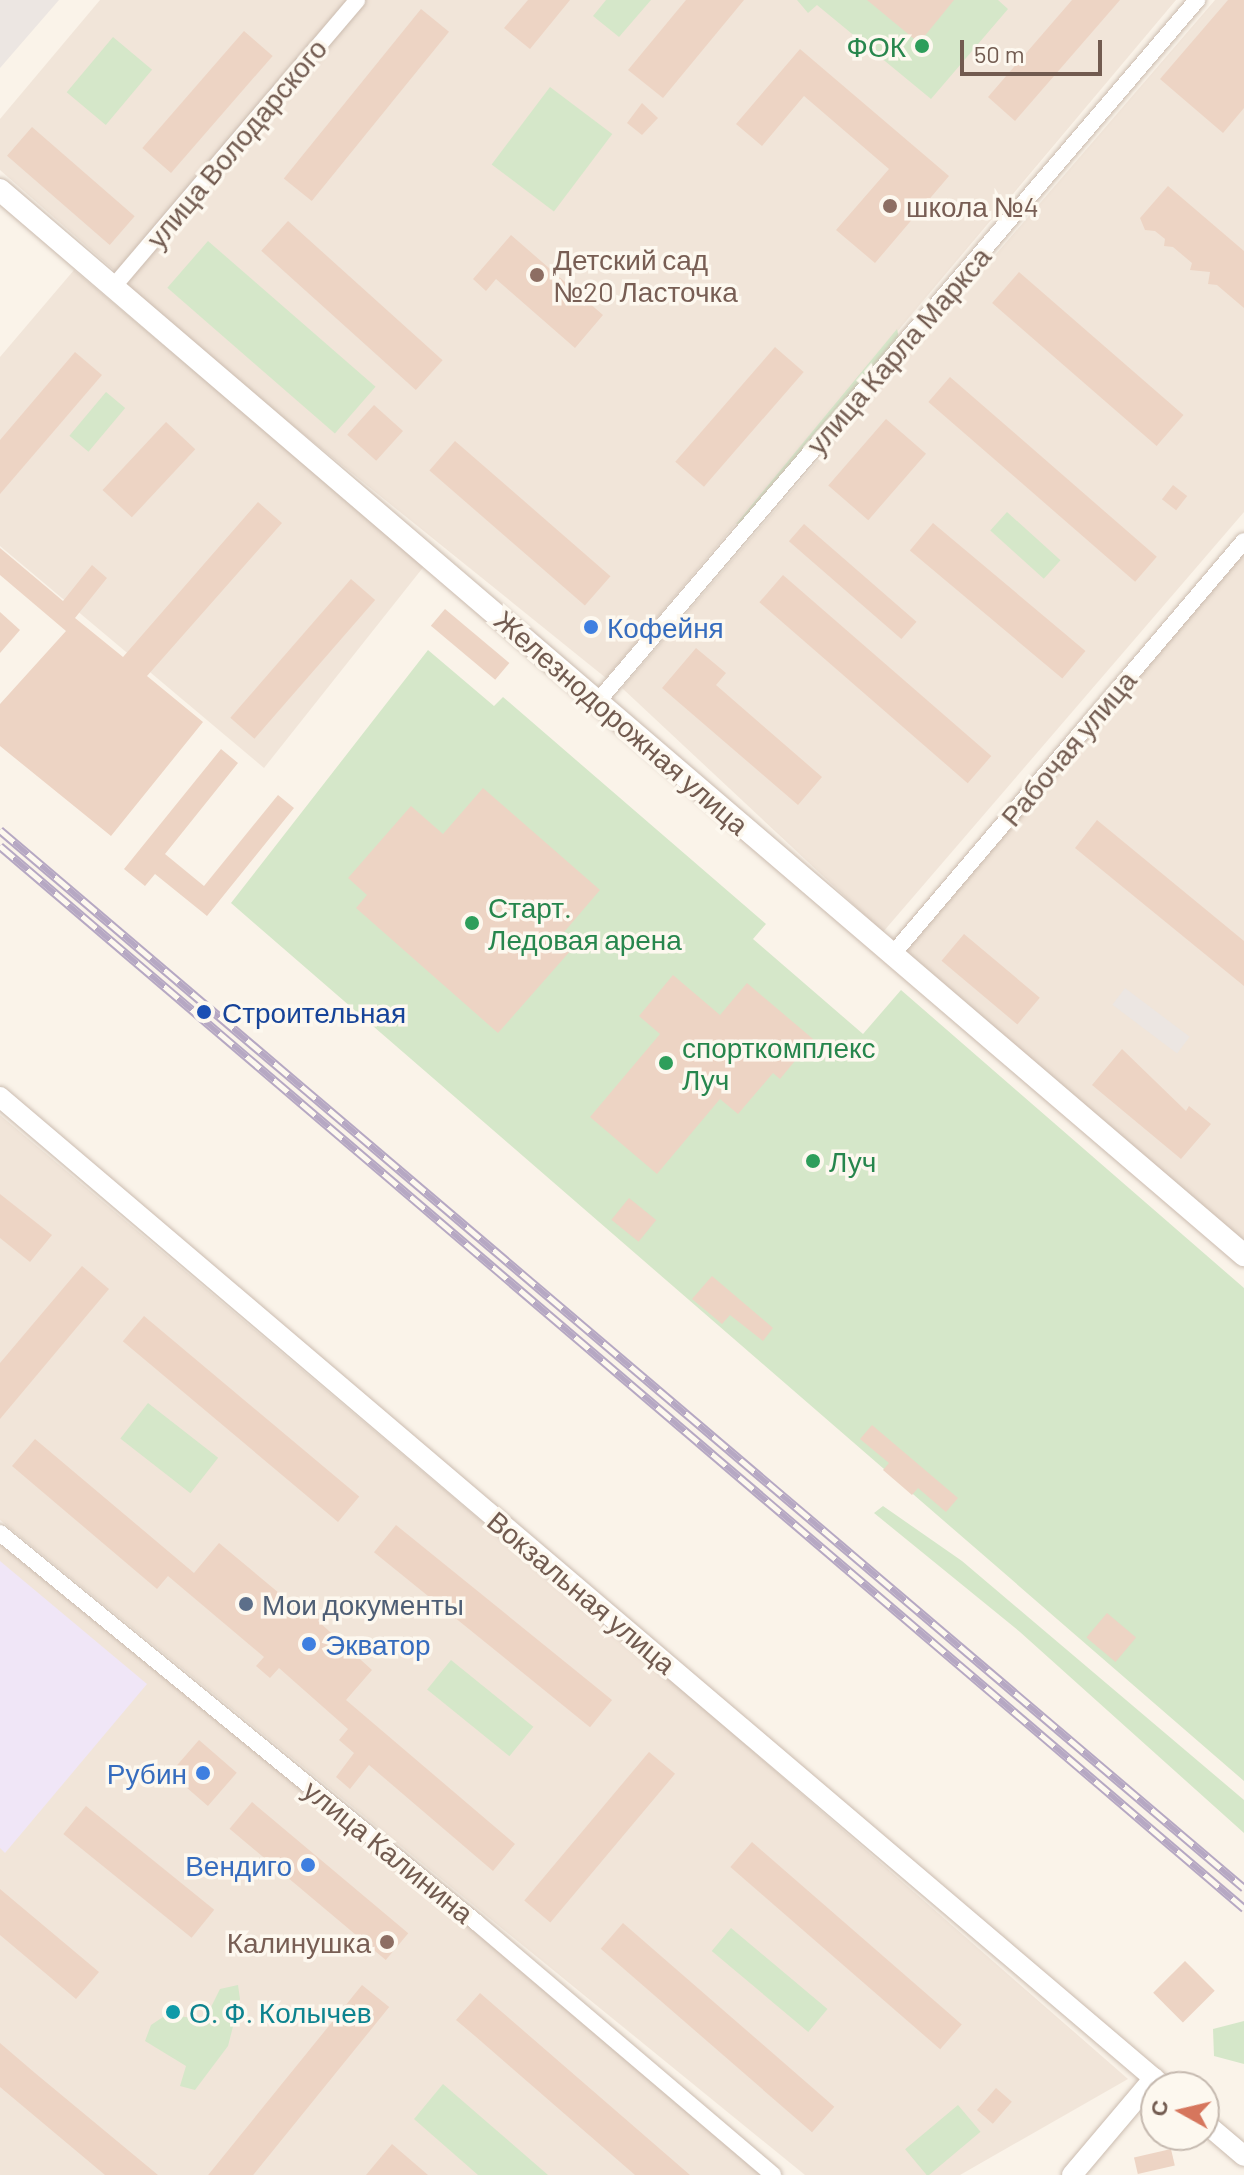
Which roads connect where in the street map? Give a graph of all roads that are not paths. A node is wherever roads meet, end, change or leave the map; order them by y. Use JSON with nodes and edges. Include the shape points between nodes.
{"nodes":[{"id":1,"x":357,"y":0,"type":"edge"},
{"id":2,"x":1197,"y":0,"type":"edge"},
{"id":3,"x":0,"y":190,"type":"edge"},
{"id":4,"x":114,"y":286,"type":"junction"},
{"id":5,"x":1244,"y":541,"type":"edge"},
{"id":6,"x":599,"y":700,"type":"junction"},
{"id":7,"x":892,"y":955,"type":"junction"},
{"id":8,"x":0,"y":1097,"type":"edge"},
{"id":9,"x":1244,"y":1255,"type":"edge"},
{"id":10,"x":0,"y":1533,"type":"edge"},
{"id":11,"x":1146,"y":2071,"type":"edge"},
{"id":12,"x":1140,"y":2102,"type":"edge"},
{"id":13,"x":1220,"y":2136,"type":"edge"},
{"id":14,"x":1244,"y":2156,"type":"edge"},
{"id":15,"x":773,"y":2175,"type":"edge"},
{"id":16,"x":1072,"y":2175,"type":"edge"}],
"edges":[{"from":1,"to":4,"type":"street","name":"улица Володарского"},
{"from":2,"to":6,"type":"street","name":"улица Карла Маркса"},
{"from":3,"to":4,"type":"main road","name":"Железнодорожная улица"},
{"from":4,"to":6,"type":"main road","name":"Железнодорожная улица"},
{"from":5,"to":7,"type":"street","name":"Рабочая улица"},
{"from":6,"to":7,"type":"main road","name":"Железнодорожная улица"},
{"from":7,"to":9,"type":"main road","name":"Железнодорожная улица"},
{"from":8,"to":11,"type":"street","name":"Вокзальная улица"},
{"from":10,"to":15,"type":"street","name":"улица Калинина","via":[[470,1916]]},
{"from":12,"to":16,"type":"street"},
{"from":13,"to":14,"type":"street"}]}
